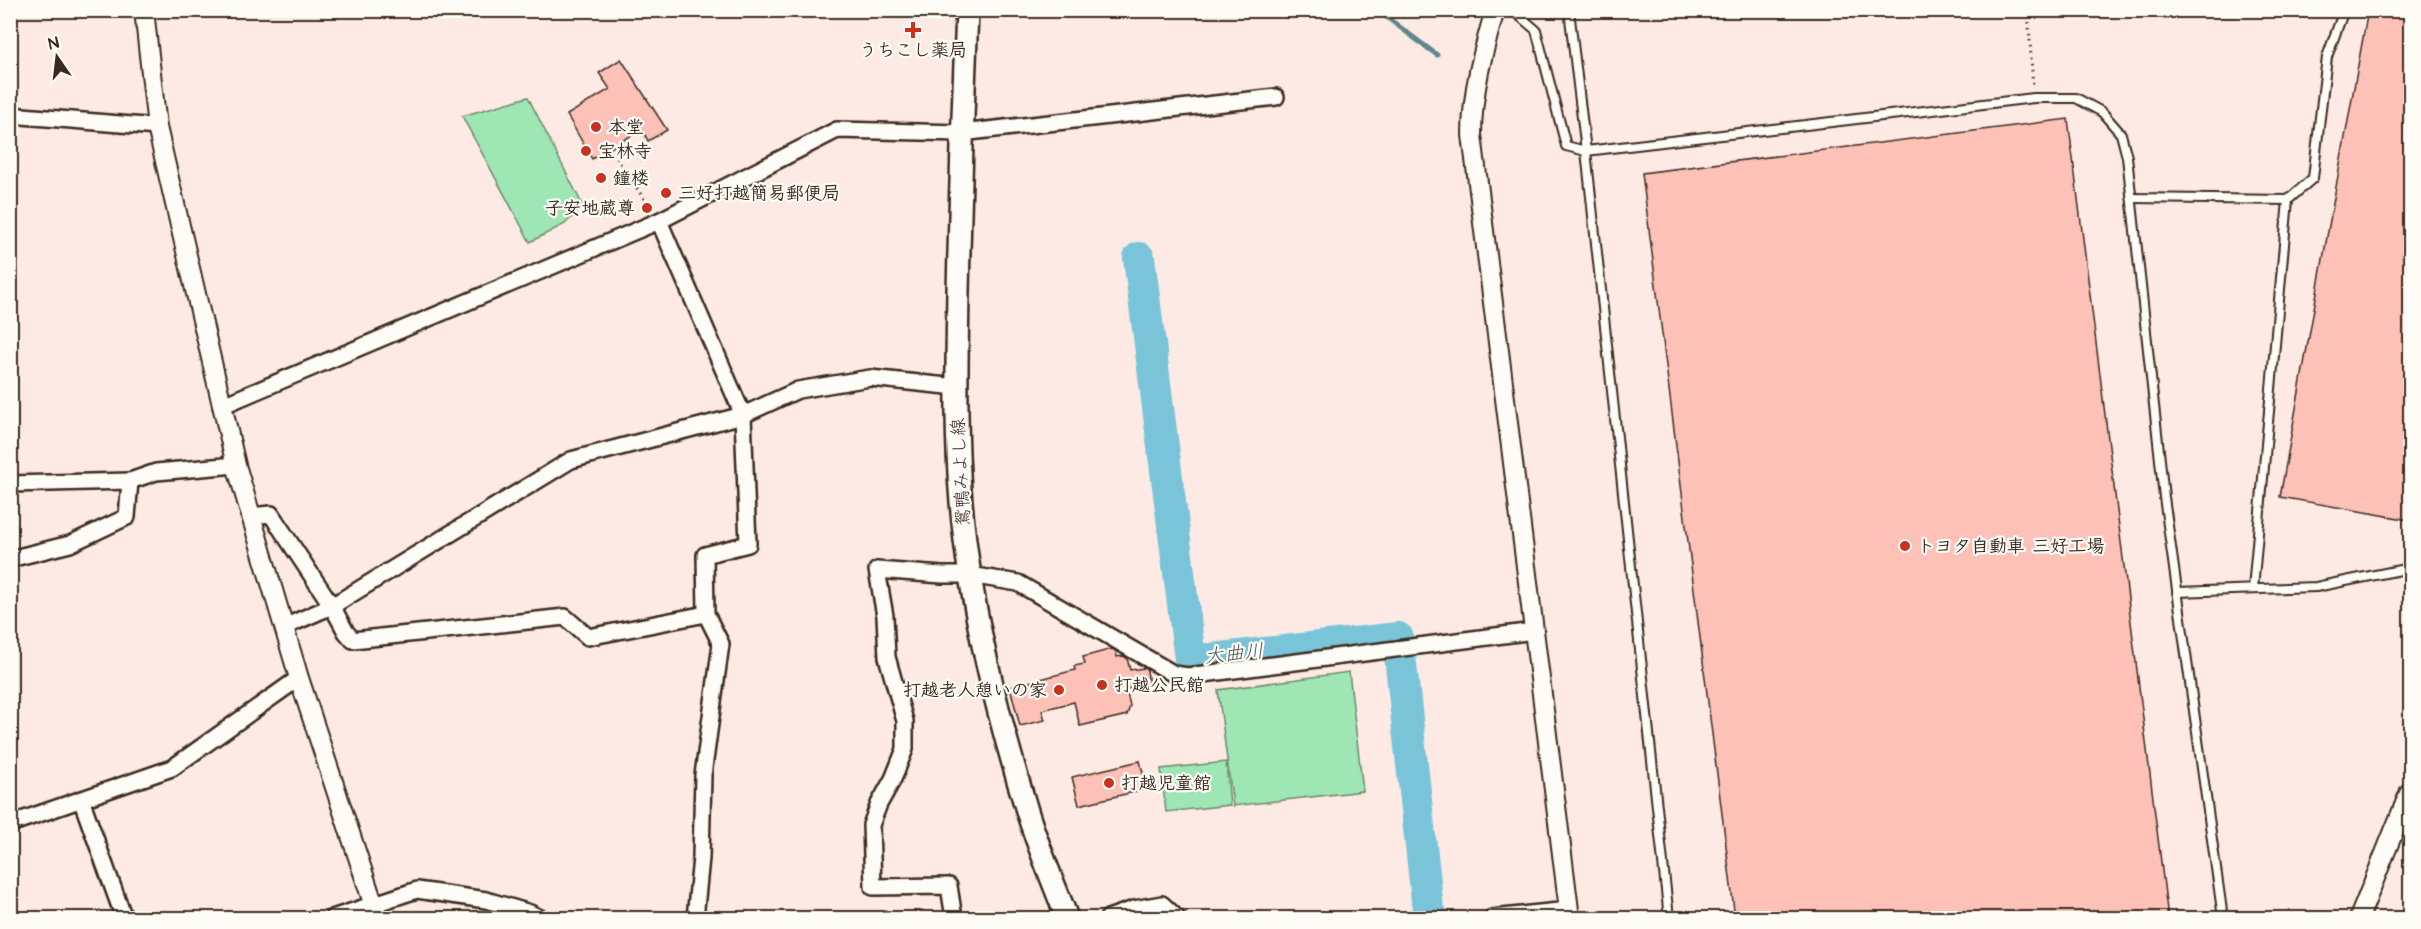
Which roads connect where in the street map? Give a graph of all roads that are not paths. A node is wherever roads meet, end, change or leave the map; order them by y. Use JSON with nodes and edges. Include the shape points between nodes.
{"nodes":[{"id":1,"x":144,"y":10,"type":"edge"},
{"id":2,"x":967,"y":10,"type":"edge"},
{"id":3,"x":1569,"y":10,"type":"edge"},
{"id":4,"x":2344,"y":10,"type":"edge"},
{"id":5,"x":1495,"y":11,"type":"edge"},
{"id":6,"x":1276,"y":97,"type":"dead end"},
{"id":7,"x":10,"y":115,"type":"edge"},
{"id":8,"x":157,"y":127,"type":"junction"},
{"id":9,"x":961,"y":133,"type":"junction"},
{"id":10,"x":1586,"y":151,"type":"junction"},
{"id":11,"x":2132,"y":198,"type":"junction"},
{"id":12,"x":2288,"y":200,"type":"junction"},
{"id":13,"x":659,"y":221,"type":"junction"},
{"id":14,"x":957,"y":387,"type":"junction"},
{"id":15,"x":221,"y":406,"type":"junction"},
{"id":16,"x":743,"y":415,"type":"junction"},
{"id":17,"x":236,"y":465,"type":"junction"},
{"id":18,"x":130,"y":481,"type":"junction"},
{"id":19,"x":10,"y":484,"type":"edge"},
{"id":20,"x":250,"y":516,"type":"junction"},
{"id":21,"x":10,"y":559,"type":"edge"},
{"id":22,"x":2410,"y":568,"type":"edge"},
{"id":23,"x":970,"y":575,"type":"junction"},
{"id":24,"x":2253,"y":589,"type":"junction"},
{"id":25,"x":2177,"y":592,"type":"junction"},
{"id":26,"x":332,"y":606,"type":"junction"},
{"id":27,"x":706,"y":614,"type":"junction"},
{"id":28,"x":284,"y":627,"type":"junction"},
{"id":29,"x":1534,"y":632,"type":"junction"},
{"id":30,"x":299,"y":678,"type":"junction"},
{"id":31,"x":2410,"y":790,"type":"edge"},
{"id":32,"x":81,"y":799,"type":"junction"},
{"id":33,"x":10,"y":824,"type":"edge"},
{"id":34,"x":376,"y":911,"type":"edge"},
{"id":35,"x":1569,"y":914,"type":"edge"},
{"id":36,"x":124,"y":918,"type":"edge"},
{"id":37,"x":332,"y":918,"type":"edge"},
{"id":38,"x":540,"y":918,"type":"edge"},
{"id":39,"x":695,"y":918,"type":"edge"},
{"id":40,"x":954,"y":918,"type":"edge"},
{"id":41,"x":1067,"y":918,"type":"edge"},
{"id":42,"x":1108,"y":918,"type":"edge"},
{"id":43,"x":1177,"y":918,"type":"edge"},
{"id":44,"x":1492,"y":918,"type":"edge"},
{"id":45,"x":1669,"y":918,"type":"edge"},
{"id":46,"x":2223,"y":918,"type":"edge"},
{"id":47,"x":2359,"y":918,"type":"edge"}],
"edges":[{"from":1,"to":8,"type":"street"},
{"from":2,"to":9,"type":"main road","name":"鴛鴨みよし線"},
{"from":3,"to":10,"type":"lane"},
{"from":4,"to":12,"type":"lane","via":[[2327,57],[2313,178]]},
{"from":5,"to":10,"type":"lane","via":[[1515,12],[1536,30],[1566,146]]},
{"from":5,"to":29,"type":"street","via":[[1476,76],[1472,135]]},
{"from":6,"to":9,"type":"street"},
{"from":7,"to":8,"type":"street"},
{"from":8,"to":15,"type":"street"},
{"from":9,"to":13,"type":"street","via":[[837,130]]},
{"from":9,"to":14,"type":"main road","name":"鴛鴨みよし線"},
{"from":10,"to":11,"type":"lane","via":[[2034,98],[2076,98],[2102,112],[2121,134]]},
{"from":10,"to":45,"type":"lane"},
{"from":11,"to":12,"type":"lane"},
{"from":11,"to":25,"type":"lane"},
{"from":12,"to":24,"type":"lane"},
{"from":13,"to":15,"type":"street"},
{"from":13,"to":16,"type":"street"},
{"from":14,"to":16,"type":"street","via":[[870,378],[798,390]]},
{"from":14,"to":23,"type":"main road","name":"鴛鴨みよし線","via":[[961,501]]},
{"from":15,"to":17,"type":"street"},
{"from":16,"to":26,"type":"street","via":[[571,460]]},
{"from":16,"to":27,"type":"street","via":[[748,544],[705,555]]},
{"from":17,"to":18,"type":"street","via":[[156,472]]},
{"from":17,"to":20,"type":"street"},
{"from":18,"to":19,"type":"street"},
{"from":18,"to":21,"type":"street","via":[[127,517],[70,544]]},
{"from":20,"to":26,"type":"street","via":[[271,514]]},
{"from":20,"to":28,"type":"street"},
{"from":22,"to":24,"type":"lane","via":[[2316,586]]},
{"from":23,"to":29,"type":"street","via":[[1018,583],[1174,674],[1188,676]]},
{"from":23,"to":40,"type":"street","via":[[877,570],[887,657],[905,721],[905,749],[871,825],[873,887],[949,886]]},
{"from":23,"to":41,"type":"main road","name":"鴛鴨みよし線","via":[[1003,725],[1029,816]]},
{"from":24,"to":25,"type":"lane"},
{"from":25,"to":46,"type":"lane"},
{"from":26,"to":27,"type":"street","via":[[353,640],[565,617],[588,638]]},
{"from":26,"to":28,"type":"street"},
{"from":27,"to":39,"type":"street","via":[[721,644],[703,775]]},
{"from":28,"to":30,"type":"street"},
{"from":29,"to":35,"type":"street"},
{"from":30,"to":32,"type":"street","via":[[172,768]]},
{"from":30,"to":34,"type":"street"},
{"from":31,"to":47,"type":"street"},
{"from":32,"to":33,"type":"street"},
{"from":32,"to":36,"type":"street"},
{"from":34,"to":37,"type":"street"},
{"from":34,"to":38,"type":"street","via":[[417,890],[486,900]]},
{"from":35,"to":44,"type":"street"},
{"from":42,"to":43,"type":"street","via":[[1162,904]]}]}
